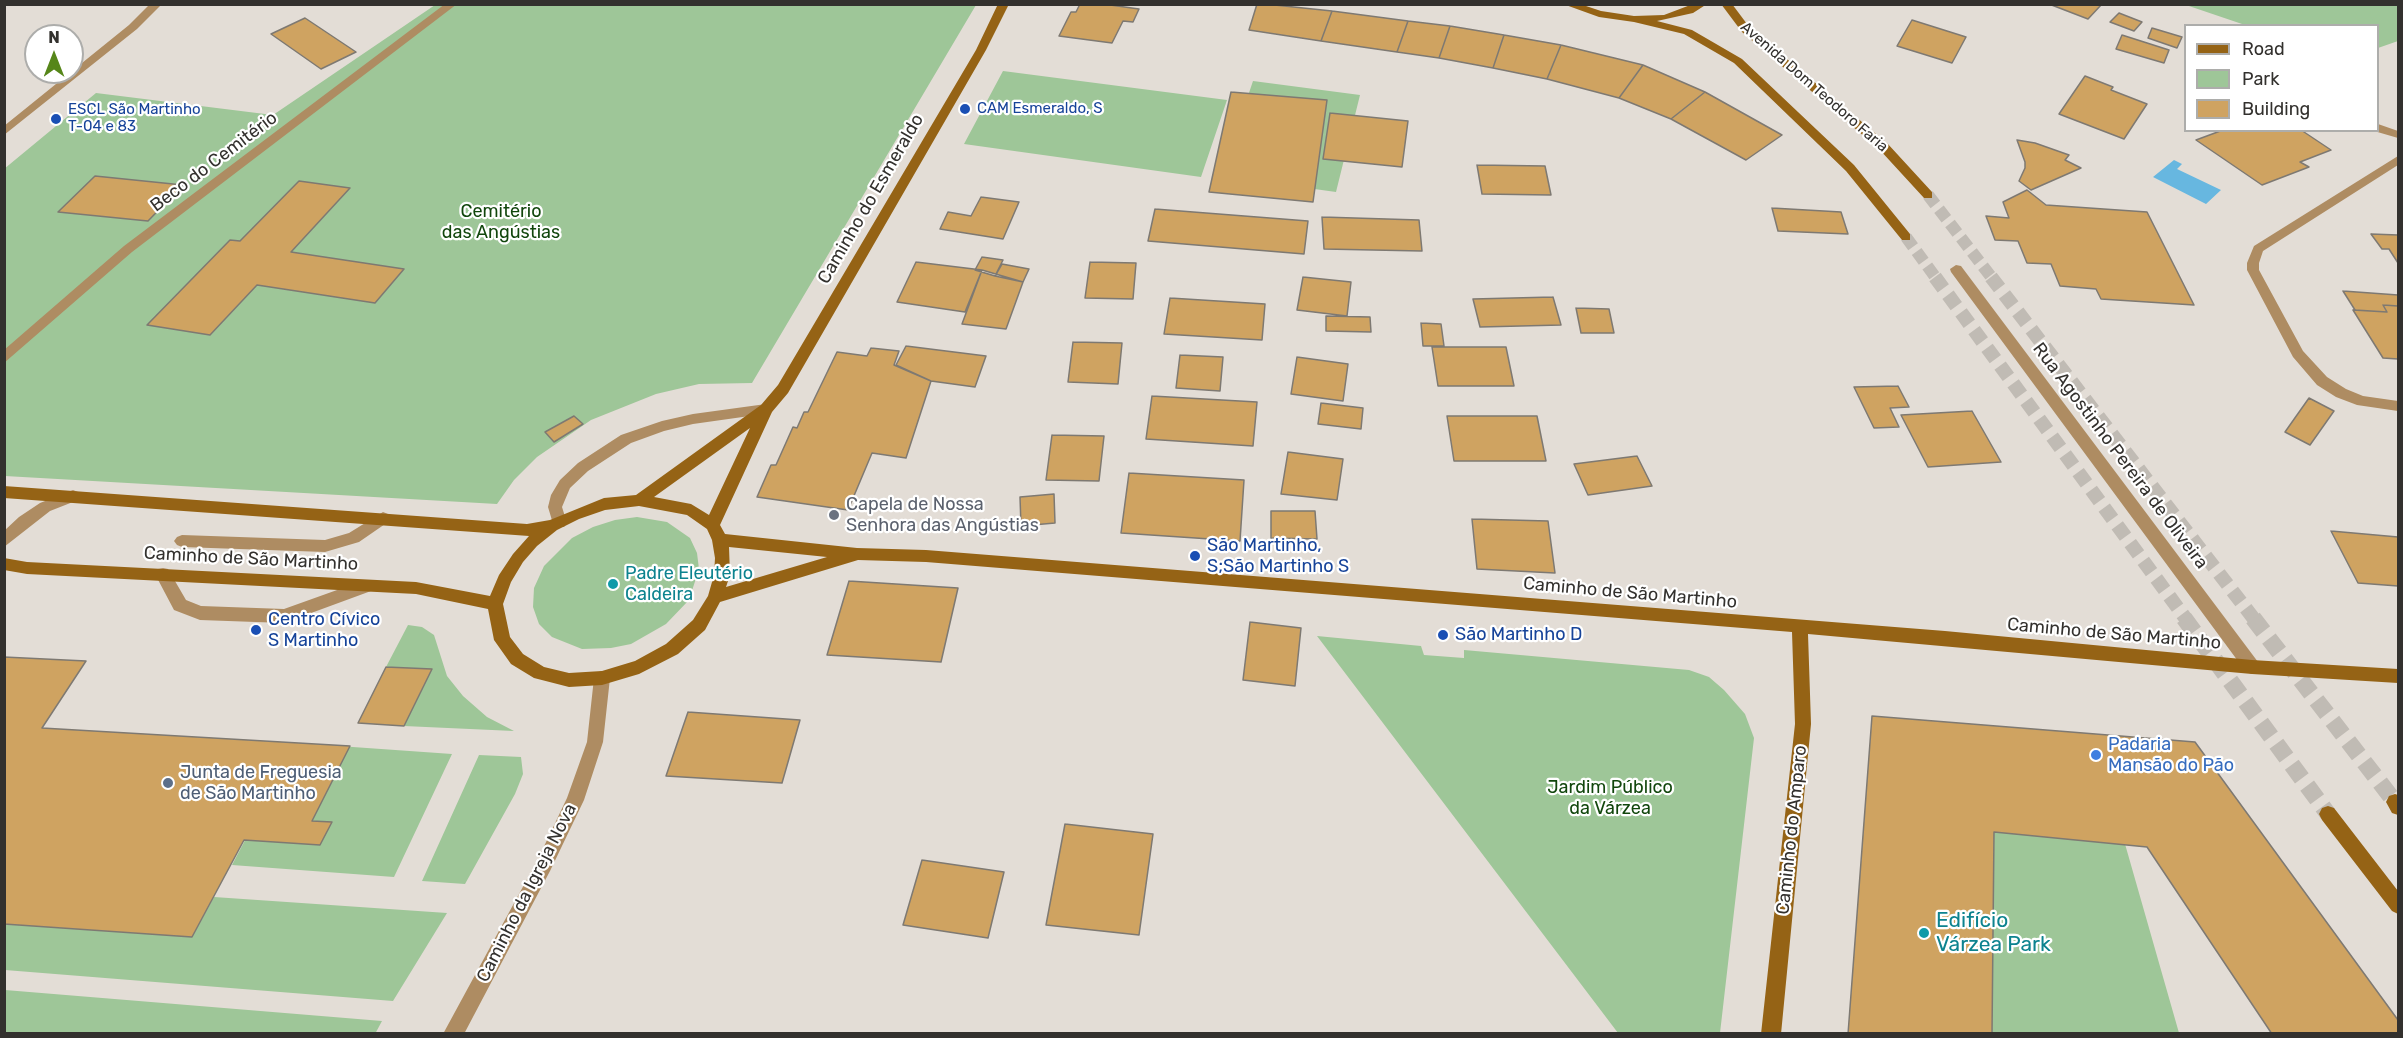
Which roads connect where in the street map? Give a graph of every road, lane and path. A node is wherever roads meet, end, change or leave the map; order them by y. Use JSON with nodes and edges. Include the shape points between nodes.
{"nodes":[{"id":1,"x":156,"y":4,"type":"edge"},
{"id":2,"x":452,"y":4,"type":"edge"},
{"id":3,"x":1004,"y":4,"type":"edge"},
{"id":4,"x":1702,"y":4,"type":"edge"},
{"id":5,"x":1726,"y":4,"type":"edge"},
{"id":6,"x":1567,"y":5,"type":"edge"},
{"id":7,"x":1634,"y":19,"type":"junction"},
{"id":8,"x":2379,"y":128,"type":"edge"},
{"id":9,"x":4,"y":132,"type":"edge"},
{"id":10,"x":2398,"y":135,"type":"edge"},
{"id":11,"x":2398,"y":160,"type":"edge"},
{"id":12,"x":1928,"y":195,"type":"tunnel mouth"},
{"id":13,"x":1905,"y":237,"type":"tunnel mouth"},
{"id":14,"x":1956,"y":269,"type":"dead end"},
{"id":15,"x":4,"y":358,"type":"edge"},
{"id":16,"x":2398,"y":406,"type":"edge"},
{"id":17,"x":766,"y":410,"type":"junction"},
{"id":18,"x":4,"y":492,"type":"edge"},
{"id":19,"x":73,"y":496,"type":"junction"},
{"id":20,"x":639,"y":500,"type":"junction"},
{"id":21,"x":383,"y":518,"type":"junction"},
{"id":22,"x":556,"y":524,"type":"junction"},
{"id":23,"x":712,"y":525,"type":"junction"},
{"id":24,"x":720,"y":540,"type":"junction"},
{"id":25,"x":4,"y":541,"type":"edge"},
{"id":26,"x":182,"y":541,"type":"dead end"},
{"id":27,"x":857,"y":554,"type":"junction"},
{"id":28,"x":4,"y":564,"type":"edge"},
{"id":29,"x":163,"y":574,"type":"junction"},
{"id":30,"x":364,"y":586,"type":"junction"},
{"id":31,"x":715,"y":597,"type":"junction"},
{"id":32,"x":495,"y":604,"type":"junction"},
{"id":33,"x":1800,"y":626,"type":"junction"},
{"id":34,"x":2252,"y":667,"type":"junction"},
{"id":35,"x":2398,"y":676,"type":"edge"},
{"id":36,"x":602,"y":678,"type":"junction"},
{"id":37,"x":2328,"y":814,"type":"tunnel mouth"},
{"id":38,"x":2398,"y":905,"type":"edge"},
{"id":39,"x":453,"y":1034,"type":"edge"},
{"id":40,"x":1772,"y":1034,"type":"edge"}],
"edges":[{"from":1,"to":9,"type":"street"},
{"from":2,"to":15,"type":"street","name":"Beco do Cemitério","via":[[128,249]]},
{"from":3,"to":17,"type":"main road","name":"Caminho do Esmeraldo","via":[[783,389]]},
{"from":4,"to":7,"type":"main road","via":[[1664,18]]},
{"from":5,"to":12,"type":"main road","name":"Avenida Dom Teodoro Faria","via":[[1746,30],[1883,146]]},
{"from":6,"to":7,"type":"main road","via":[[1599,15]]},
{"from":7,"to":13,"type":"main road","name":"Avenida Dom Teodoro Faria","via":[[1688,32],[1738,61],[1850,168]]},
{"from":8,"to":10,"type":"street"},
{"from":11,"to":16,"type":"street","via":[[2258,249],[2253,257],[2253,270],[2308,367],[2341,393]]},
{"from":14,"to":34,"type":"street","name":"Rua Agostinho Pereira de Oliveira"},
{"from":17,"to":20,"type":"main road","name":"Caminho do Esmeraldo"},
{"from":17,"to":22,"type":"street","via":[[683,421],[626,439],[565,484],[555,507]]},
{"from":17,"to":23,"type":"main road","name":"Caminho do Esmeraldo"},
{"from":18,"to":19,"type":"main road"},
{"from":19,"to":21,"type":"main road"},
{"from":19,"to":25,"type":"street","via":[[45,507]]},
{"from":20,"to":22,"type":"main road","via":[[604,504]]},
{"from":20,"to":23,"type":"main road","via":[[692,510]]},
{"from":21,"to":22,"type":"main road","via":[[527,530]]},
{"from":21,"to":26,"type":"street","via":[[354,538],[325,546]]},
{"from":22,"to":32,"type":"main road","via":[[518,558]]},
{"from":23,"to":24,"type":"main road"},
{"from":24,"to":27,"type":"main road","name":"Caminho de São Martinho"},
{"from":24,"to":31,"type":"main road","via":[[722,575]]},
{"from":27,"to":31,"type":"main road","name":"Caminho de São Martinho"},
{"from":27,"to":33,"type":"main road","name":"Caminho de São Martinho","via":[[926,556]]},
{"from":28,"to":29,"type":"main road","name":"Caminho de São Martinho"},
{"from":29,"to":30,"type":"main road","name":"Caminho de São Martinho"},
{"from":29,"to":30,"type":"street","via":[[180,605],[200,613],[284,616]]},
{"from":30,"to":32,"type":"main road","name":"Caminho de São Martinho","via":[[416,588]]},
{"from":31,"to":36,"type":"main road","via":[[699,624],[672,649],[639,668]]},
{"from":32,"to":36,"type":"main road","via":[[502,640],[517,659],[540,673],[569,680]]},
{"from":33,"to":34,"type":"main road","name":"Caminho de São Martinho"},
{"from":33,"to":40,"type":"main road","name":"Caminho do Amparo","via":[[1803,724]]},
{"from":34,"to":35,"type":"main road","name":"Caminho de São Martinho"},
{"from":36,"to":39,"type":"street","name":"Caminho da Igreja Nova","via":[[595,742],[575,800]]},
{"from":37,"to":38,"type":"main road"}]}
